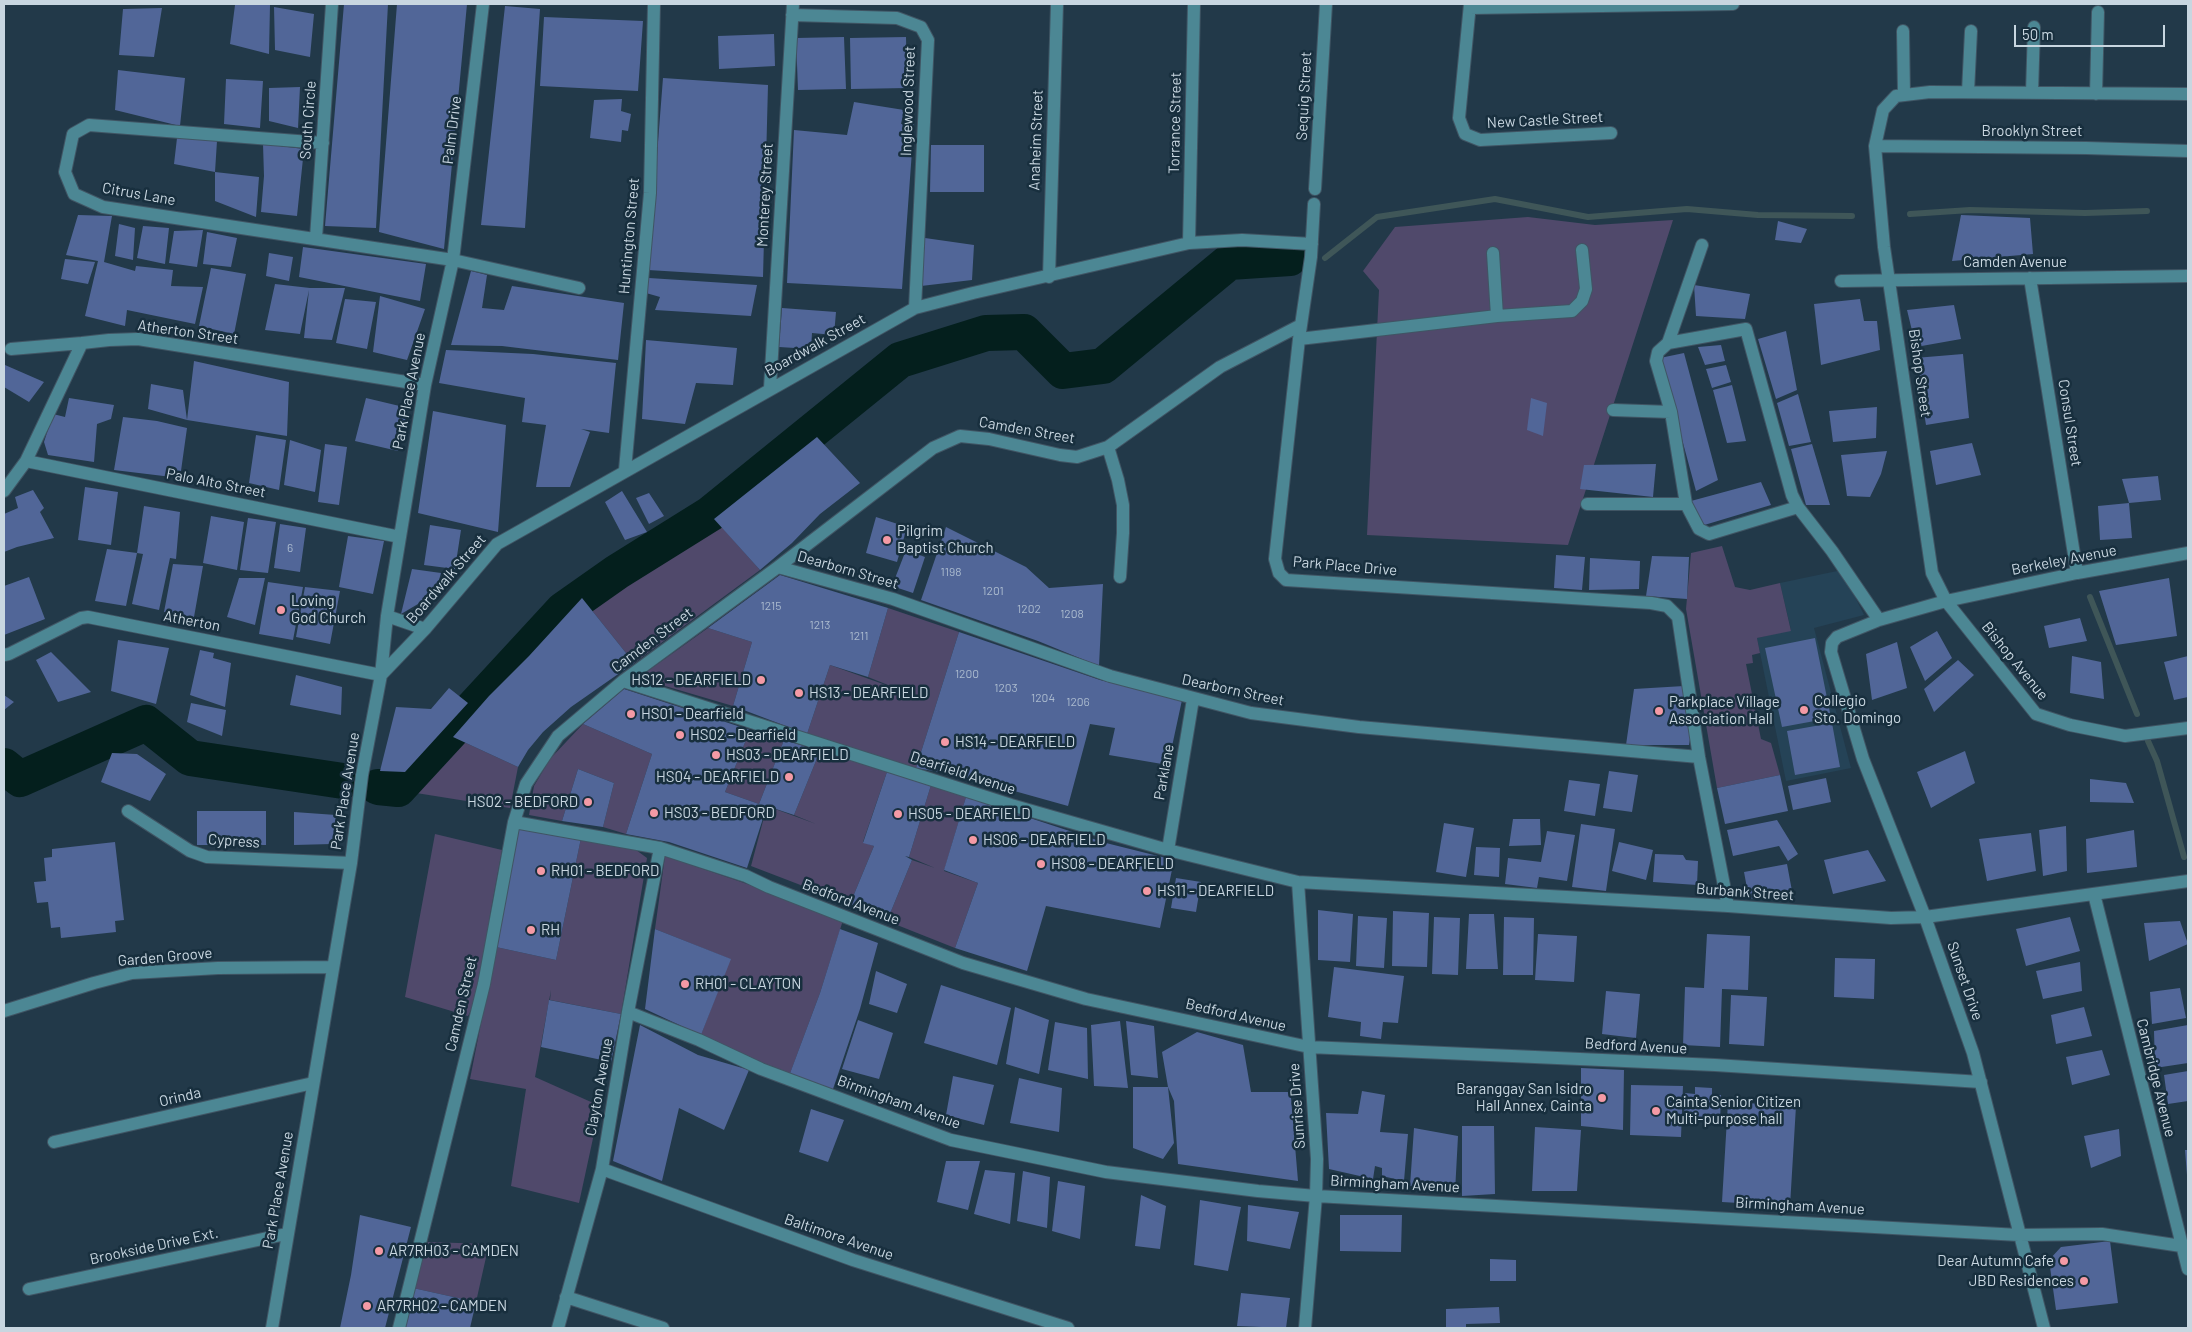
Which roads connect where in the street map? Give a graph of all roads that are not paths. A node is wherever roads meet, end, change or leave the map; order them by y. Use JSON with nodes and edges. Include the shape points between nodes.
{"nodes":[{"id":1,"x":332,"y":4,"type":"edge"},
{"id":2,"x":483,"y":4,"type":"edge"},
{"id":3,"x":654,"y":4,"type":"edge"},
{"id":4,"x":1057,"y":4,"type":"edge"},
{"id":5,"x":1194,"y":4,"type":"edge"},
{"id":6,"x":1326,"y":4,"type":"edge"},
{"id":7,"x":1733,"y":4,"type":"edge"},
{"id":8,"x":1470,"y":6,"type":"edge"},
{"id":9,"x":793,"y":10,"type":"edge"},
{"id":10,"x":2098,"y":12,"type":"dead end"},
{"id":11,"x":2034,"y":27,"type":"dead end"},
{"id":12,"x":1903,"y":31,"type":"dead end"},
{"id":13,"x":1971,"y":31,"type":"dead end"},
{"id":14,"x":1968,"y":92,"type":"junction"},
{"id":15,"x":2032,"y":93,"type":"junction"},
{"id":16,"x":2096,"y":94,"type":"junction"},
{"id":17,"x":2188,"y":94,"type":"edge"},
{"id":18,"x":1904,"y":95,"type":"junction"},
{"id":19,"x":1611,"y":133,"type":"dead end"},
{"id":20,"x":323,"y":143,"type":"junction"},
{"id":21,"x":1874,"y":146,"type":"junction"},
{"id":22,"x":2188,"y":151,"type":"edge"},
{"id":23,"x":1314,"y":189,"type":"dead end"},
{"id":24,"x":1314,"y":204,"type":"dead end"},
{"id":25,"x":316,"y":238,"type":"junction"},
{"id":26,"x":1189,"y":243,"type":"junction"},
{"id":27,"x":1312,"y":244,"type":"junction"},
{"id":28,"x":1702,"y":245,"type":"dead end"},
{"id":29,"x":1582,"y":250,"type":"dead end"},
{"id":30,"x":1493,"y":253,"type":"dead end"},
{"id":31,"x":453,"y":260,"type":"junction"},
{"id":32,"x":2188,"y":276,"type":"edge"},
{"id":33,"x":1049,"y":277,"type":"junction"},
{"id":34,"x":2030,"y":278,"type":"junction"},
{"id":35,"x":1890,"y":279,"type":"junction"},
{"id":36,"x":1841,"y":281,"type":"dead end"},
{"id":37,"x":579,"y":288,"type":"dead end"},
{"id":38,"x":915,"y":308,"type":"junction"},
{"id":39,"x":1497,"y":316,"type":"junction"},
{"id":40,"x":1301,"y":325,"type":"junction"},
{"id":41,"x":1299,"y":339,"type":"junction"},
{"id":42,"x":82,"y":343,"type":"junction"},
{"id":43,"x":1668,"y":343,"type":"junction"},
{"id":44,"x":11,"y":349,"type":"dead end"},
{"id":45,"x":425,"y":385,"type":"junction"},
{"id":46,"x":770,"y":388,"type":"junction"},
{"id":47,"x":1613,"y":410,"type":"dead end"},
{"id":48,"x":1671,"y":412,"type":"junction"},
{"id":49,"x":1108,"y":447,"type":"junction"},
{"id":50,"x":26,"y":461,"type":"junction"},
{"id":51,"x":625,"y":470,"type":"junction"},
{"id":52,"x":4,"y":491,"type":"edge"},
{"id":53,"x":1587,"y":504,"type":"dead end"},
{"id":54,"x":1686,"y":504,"type":"junction"},
{"id":55,"x":1798,"y":507,"type":"junction"},
{"id":56,"x":400,"y":537,"type":"junction"},
{"id":57,"x":2188,"y":553,"type":"edge"},
{"id":58,"x":778,"y":567,"type":"junction"},
{"id":59,"x":2078,"y":573,"type":"junction"},
{"id":60,"x":1120,"y":577,"type":"dead end"},
{"id":61,"x":1946,"y":601,"type":"junction"},
{"id":62,"x":387,"y":616,"type":"junction"},
{"id":63,"x":1879,"y":620,"type":"junction"},
{"id":64,"x":425,"y":629,"type":"junction"},
{"id":65,"x":1831,"y":652,"type":"joint"},
{"id":66,"x":4,"y":655,"type":"edge"},
{"id":67,"x":381,"y":675,"type":"junction"},
{"id":68,"x":623,"y":681,"type":"junction"},
{"id":69,"x":1193,"y":699,"type":"junction"},
{"id":70,"x":2188,"y":728,"type":"edge"},
{"id":71,"x":1699,"y":757,"type":"junction"},
{"id":72,"x":128,"y":811,"type":"dead end"},
{"id":73,"x":514,"y":822,"type":"junction"},
{"id":74,"x":660,"y":848,"type":"junction"},
{"id":75,"x":1168,"y":850,"type":"junction"},
{"id":76,"x":351,"y":863,"type":"junction"},
{"id":77,"x":2188,"y":881,"type":"edge"},
{"id":78,"x":1298,"y":882,"type":"junction"},
{"id":79,"x":2094,"y":894,"type":"junction"},
{"id":80,"x":1728,"y":906,"type":"junction"},
{"id":81,"x":1925,"y":917,"type":"junction"},
{"id":82,"x":333,"y":967,"type":"junction"},
{"id":83,"x":4,"y":1012,"type":"edge"},
{"id":84,"x":628,"y":1012,"type":"junction"},
{"id":85,"x":1309,"y":1047,"type":"junction"},
{"id":86,"x":1981,"y":1082,"type":"junction"},
{"id":87,"x":313,"y":1083,"type":"junction"},
{"id":88,"x":54,"y":1142,"type":"dead end"},
{"id":89,"x":602,"y":1169,"type":"junction"},
{"id":90,"x":1316,"y":1196,"type":"junction"},
{"id":91,"x":286,"y":1234,"type":"junction"},
{"id":92,"x":2019,"y":1235,"type":"junction"},
{"id":93,"x":2185,"y":1247,"type":"edge"},
{"id":94,"x":2188,"y":1269,"type":"edge"},
{"id":95,"x":29,"y":1289,"type":"dead end"},
{"id":96,"x":566,"y":1297,"type":"junction"},
{"id":97,"x":272,"y":1328,"type":"edge"},
{"id":98,"x":399,"y":1328,"type":"edge"},
{"id":99,"x":558,"y":1328,"type":"edge"},
{"id":100,"x":663,"y":1328,"type":"edge"},
{"id":101,"x":1068,"y":1328,"type":"edge"},
{"id":102,"x":1305,"y":1328,"type":"edge"},
{"id":103,"x":2044,"y":1328,"type":"edge"}],
"edges":[{"from":1,"to":20,"type":"street","name":"South Circle"},
{"from":2,"to":31,"type":"street","name":"Palm Drive"},
{"from":3,"to":51,"type":"street","name":"Huntington Street","via":[[650,193]]},
{"from":4,"to":33,"type":"street","name":"Anaheim Street"},
{"from":5,"to":26,"type":"street","name":"Torrance Street"},
{"from":6,"to":23,"type":"street","name":"Sequig Street"},
{"from":7,"to":8,"type":"street"},
{"from":8,"to":19,"type":"street","name":"New Castle Street","via":[[1459,118],[1465,134],[1480,140]]},
{"from":9,"to":38,"type":"street","name":"Inglewood Street","via":[[897,18],[921,27],[928,40]]},
{"from":9,"to":46,"type":"street","name":"Monterey Street"},
{"from":10,"to":16,"type":"street"},
{"from":11,"to":15,"type":"street"},
{"from":12,"to":18,"type":"street"},
{"from":13,"to":14,"type":"street"},
{"from":14,"to":15,"type":"street"},
{"from":14,"to":18,"type":"street"},
{"from":15,"to":16,"type":"street"},
{"from":16,"to":17,"type":"street"},
{"from":18,"to":21,"type":"street","name":"Bishop Street","via":[[1896,96],[1883,110]]},
{"from":20,"to":25,"type":"street","name":"South Circle"},
{"from":20,"to":25,"type":"street","name":"Citrus Lane","via":[[89,125],[73,134],[65,172],[74,194],[103,207]]},
{"from":21,"to":22,"type":"street","name":"Brooklyn Street"},
{"from":21,"to":35,"type":"street","name":"Bishop Street"},
{"from":24,"to":27,"type":"street"},
{"from":25,"to":31,"type":"street","name":"Citrus Lane"},
{"from":26,"to":27,"type":"street","name":"Boardwalk Street","via":[[1242,240]]},
{"from":26,"to":33,"type":"street","name":"Boardwalk Street"},
{"from":27,"to":40,"type":"street","name":"Park Place Drive"},
{"from":28,"to":43,"type":"street"},
{"from":29,"to":39,"type":"street","via":[[1586,289],[1582,301],[1572,311]]},
{"from":30,"to":39,"type":"street"},
{"from":31,"to":37,"type":"street","name":"Citrus Lane"},
{"from":31,"to":45,"type":"street","name":"Park Place Avenue"},
{"from":32,"to":34,"type":"street","name":"Camden Avenue"},
{"from":33,"to":38,"type":"street","name":"Boardwalk Street"},
{"from":34,"to":35,"type":"street","name":"Camden Avenue"},
{"from":34,"to":59,"type":"street","name":"Consul Street"},
{"from":35,"to":36,"type":"street","name":"Camden Avenue"},
{"from":35,"to":61,"type":"street","name":"Bishop Street","via":[[1932,573]]},
{"from":38,"to":46,"type":"street","name":"Boardwalk Street"},
{"from":39,"to":41,"type":"street"},
{"from":40,"to":41,"type":"street","name":"Park Place Drive"},
{"from":40,"to":49,"type":"street","name":"Camden Street","via":[[1220,368]]},
{"from":41,"to":71,"type":"street","name":"Park Place Drive","via":[[1275,559],[1279,573],[1286,580],[1667,606],[1678,617]]},
{"from":42,"to":44,"type":"street","name":"Atherton Street"},
{"from":42,"to":45,"type":"street","name":"Atherton Street","via":[[138,339]]},
{"from":42,"to":50,"type":"street"},
{"from":43,"to":48,"type":"street","via":[[1658,352],[1656,360]]},
{"from":43,"to":55,"type":"street","via":[[1746,329]]},
{"from":45,"to":56,"type":"street","name":"Park Place Avenue"},
{"from":46,"to":51,"type":"street","name":"Boardwalk Street"},
{"from":47,"to":48,"type":"street"},
{"from":48,"to":54,"type":"street"},
{"from":49,"to":58,"type":"street","name":"Camden Street","via":[[1077,456],[1060,455],[960,436],[933,448]]},
{"from":49,"to":60,"type":"street","via":[[1122,504]]},
{"from":50,"to":52,"type":"street"},
{"from":50,"to":56,"type":"street","name":"Palo Alto Street"},
{"from":51,"to":64,"type":"street","name":"Boardwalk Street","via":[[497,544]]},
{"from":53,"to":54,"type":"street"},
{"from":54,"to":55,"type":"street","via":[[1699,528],[1709,534]]},
{"from":55,"to":63,"type":"street"},
{"from":56,"to":62,"type":"street","name":"Park Place Avenue"},
{"from":57,"to":59,"type":"street","name":"Berkeley Avenue"},
{"from":58,"to":68,"type":"street","name":"Camden Street"},
{"from":58,"to":69,"type":"street","name":"Dearborn Street","via":[[893,600],[1110,676]]},
{"from":59,"to":61,"type":"street","name":"Berkeley Avenue"},
{"from":61,"to":63,"type":"street","name":"Berkeley Avenue"},
{"from":61,"to":70,"type":"street","name":"Bishop Avenue","via":[[2036,714],[2070,725],[2125,736]]},
{"from":62,"to":64,"type":"street"},
{"from":62,"to":67,"type":"street","name":"Park Place Avenue"},
{"from":63,"to":65,"type":"street","name":"Berkeley Avenue","via":[[1836,637]]},
{"from":64,"to":67,"type":"street","name":"Boardwalk Street"},
{"from":65,"to":81,"type":"street","name":"Sunset Drive","via":[[1863,759]]},
{"from":66,"to":67,"type":"street","name":"Atherton","via":[[81,618],[88,618]]},
{"from":67,"to":76,"type":"street","name":"Park Place Avenue","via":[[362,775]]},
{"from":68,"to":73,"type":"street","name":"Camden Street","via":[[558,736],[526,784]]},
{"from":68,"to":75,"type":"street","name":"Dearfield Avenue","via":[[1011,805]]},
{"from":69,"to":71,"type":"street","name":"Dearborn Street","via":[[1251,713],[1358,727]]},
{"from":69,"to":75,"type":"street","name":"Parklane"},
{"from":71,"to":80,"type":"street"},
{"from":72,"to":76,"type":"street","name":"Cypress","via":[[190,851],[206,857]]},
{"from":73,"to":74,"type":"street","name":"Bedford Avenue"},
{"from":73,"to":98,"type":"street","name":"Camden Street","via":[[484,984]]},
{"from":74,"to":84,"type":"street","name":"Clayton Avenue"},
{"from":74,"to":85,"type":"street","name":"Bedford Avenue","via":[[746,876],[963,963],[1086,999]]},
{"from":75,"to":78,"type":"street","name":"Dearfield Avenue"},
{"from":76,"to":82,"type":"street","name":"Park Place Avenue"},
{"from":77,"to":79,"type":"street","name":"Burbank Street"},
{"from":78,"to":80,"type":"street","name":"Burbank Street"},
{"from":78,"to":85,"type":"street","name":"Sunrise Drive"},
{"from":79,"to":81,"type":"street","name":"Burbank Street"},
{"from":79,"to":93,"type":"street","name":"Cambridge Avenue"},
{"from":80,"to":81,"type":"street","name":"Burbank Street","via":[[1891,918]]},
{"from":81,"to":86,"type":"street","name":"Sunset Drive"},
{"from":82,"to":83,"type":"street","name":"Garden Groove","via":[[132,973]]},
{"from":82,"to":87,"type":"street","name":"Park Place Avenue"},
{"from":84,"to":89,"type":"street","name":"Clayton Avenue"},
{"from":84,"to":90,"type":"street","name":"Birmingham Avenue","via":[[761,1069],[951,1140],[1106,1172]]},
{"from":85,"to":86,"type":"street","name":"Bedford Avenue","via":[[1715,1065]]},
{"from":85,"to":90,"type":"street","name":"Sunrise Drive","via":[[1317,1159]]},
{"from":86,"to":92,"type":"street","name":"Sunset Drive"},
{"from":87,"to":88,"type":"street","name":"Orinda"},
{"from":87,"to":91,"type":"street","name":"Park Place Avenue"},
{"from":89,"to":96,"type":"street","name":"Clayton Avenue"},
{"from":89,"to":101,"type":"street","name":"Baltimore Avenue","via":[[853,1260]]},
{"from":90,"to":92,"type":"street","name":"Birmingham Avenue"},
{"from":90,"to":102,"type":"street","name":"Sunrise Drive"},
{"from":91,"to":95,"type":"street","name":"Brookside Drive Ext."},
{"from":91,"to":97,"type":"street","name":"Park Place Avenue"},
{"from":92,"to":93,"type":"street","name":"Birmingham Avenue","via":[[2102,1234]]},
{"from":92,"to":103,"type":"street","name":"Sunset Drive"},
{"from":93,"to":94,"type":"street","name":"Cambridge Avenue"},
{"from":96,"to":99,"type":"street","name":"Clayton Avenue"},
{"from":96,"to":100,"type":"street"}]}
